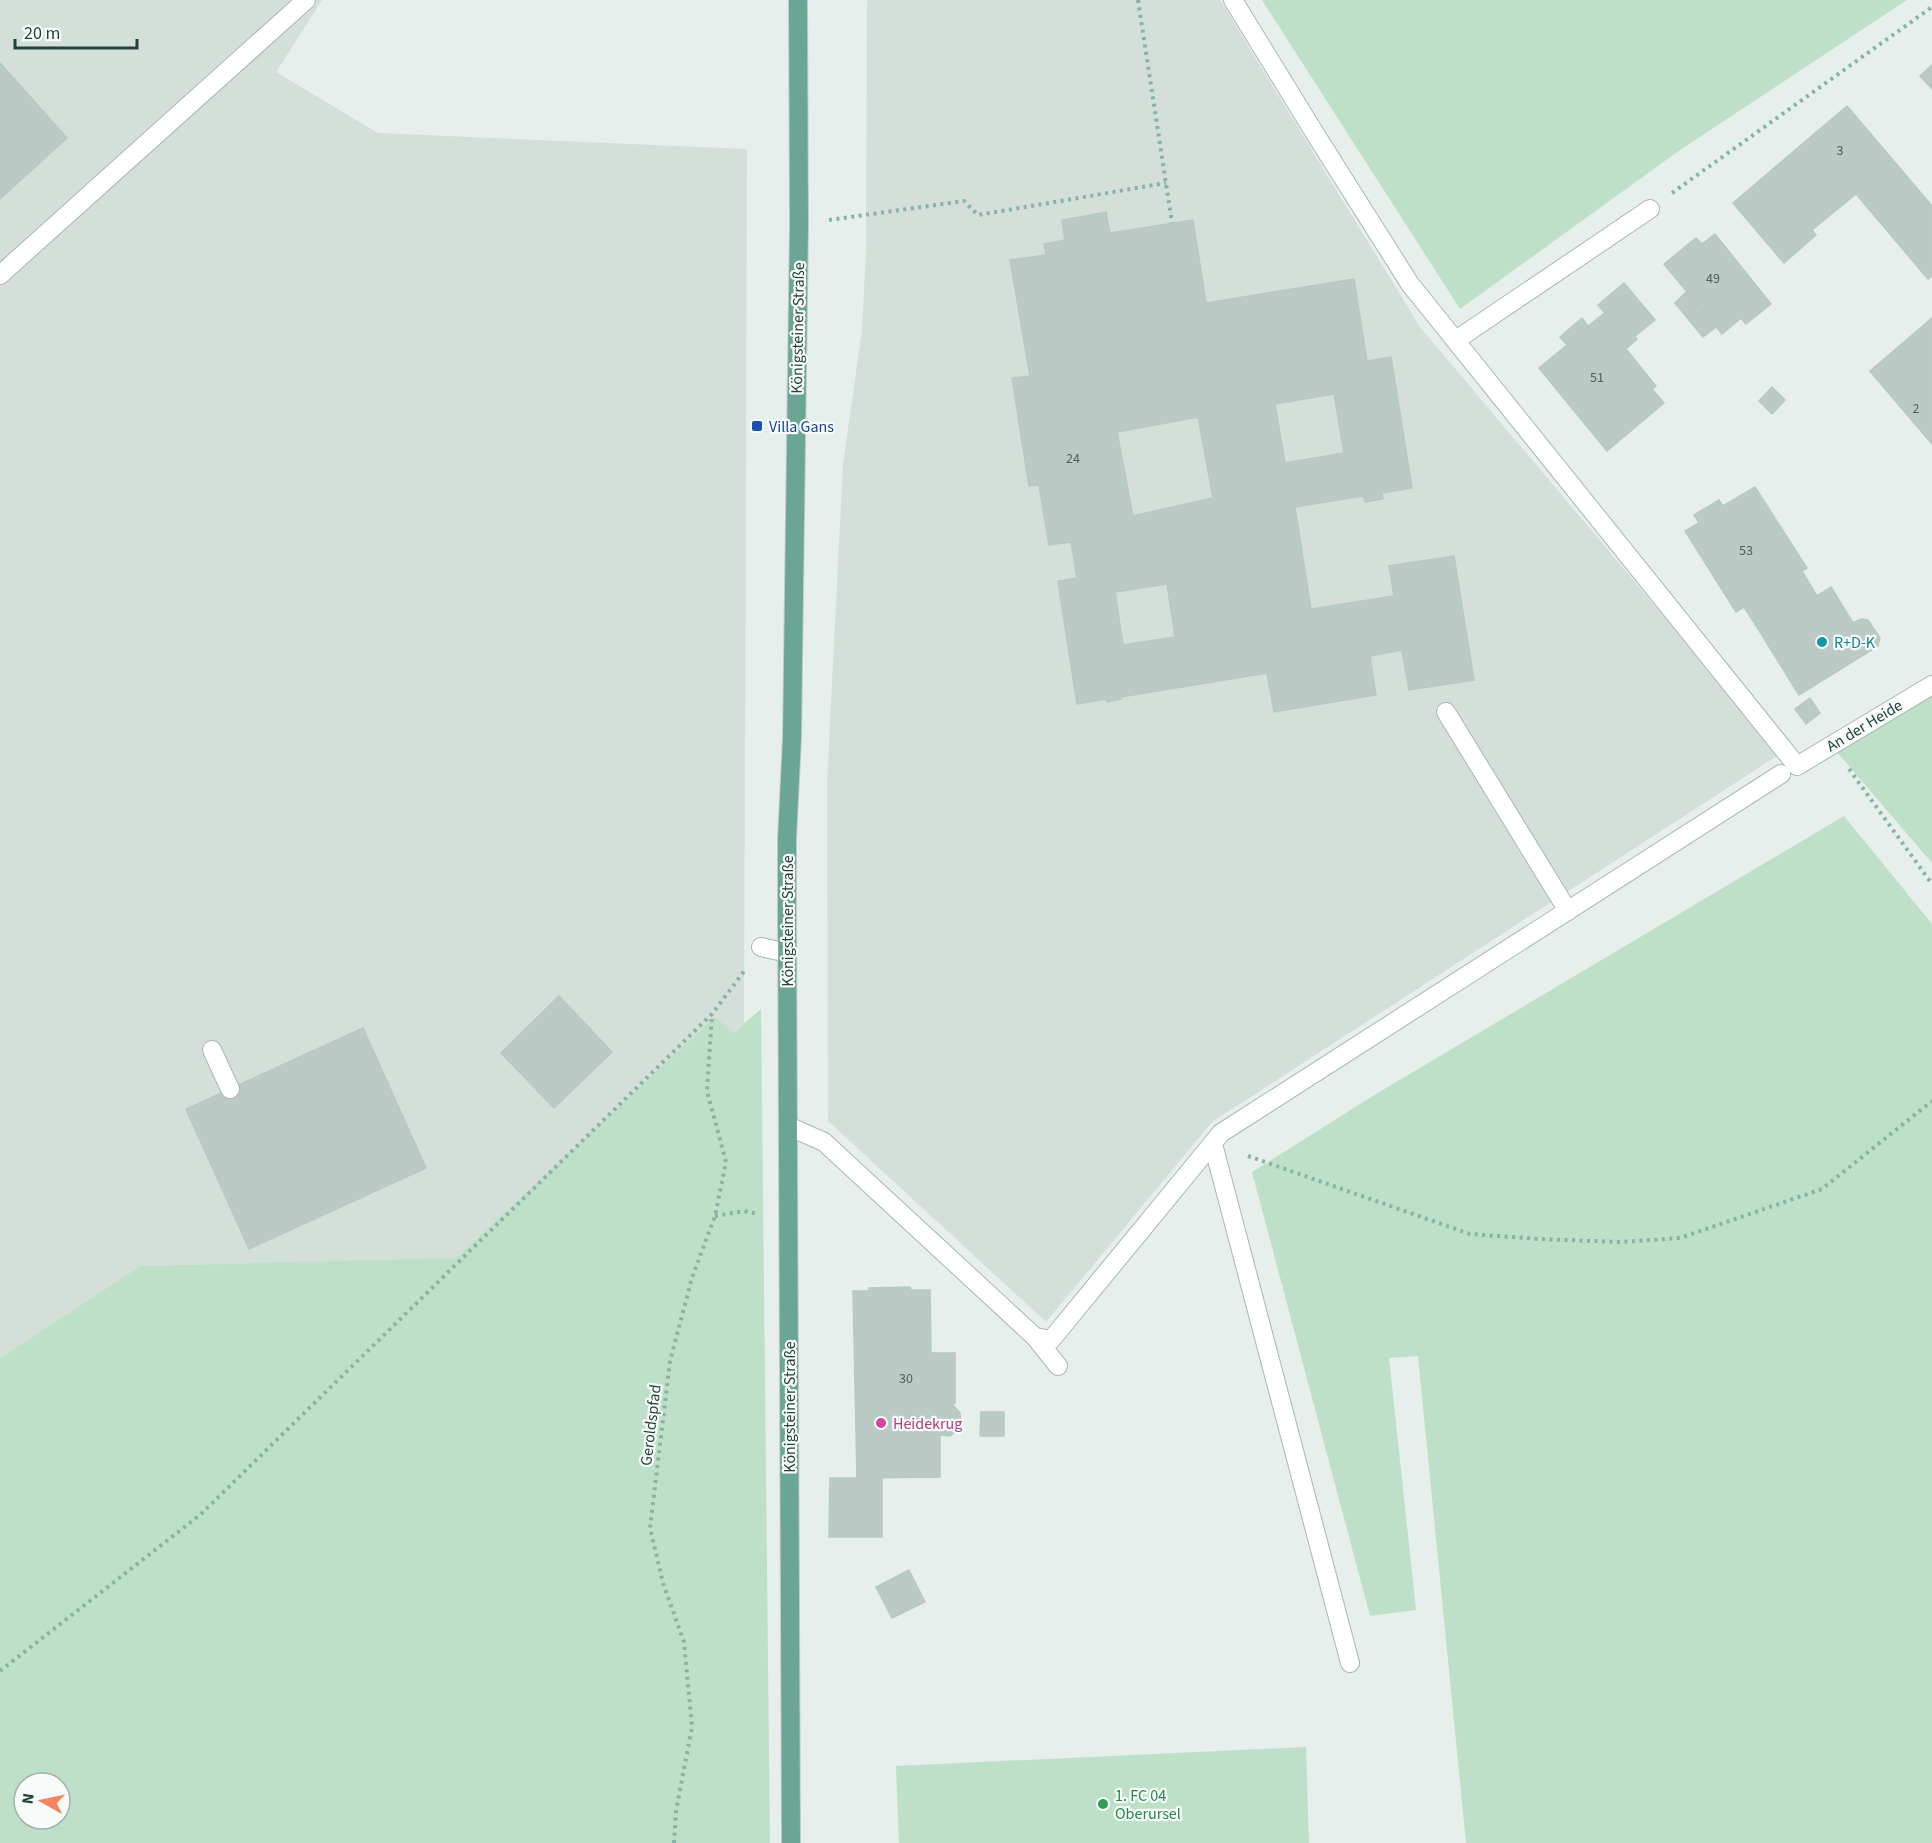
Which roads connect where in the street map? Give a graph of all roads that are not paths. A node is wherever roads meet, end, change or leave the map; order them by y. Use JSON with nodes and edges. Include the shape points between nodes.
{"nodes":[{"id":1,"x":306,"y":0,"type":"edge"},
{"id":2,"x":798,"y":0,"type":"edge"},
{"id":3,"x":1233,"y":0,"type":"edge"},
{"id":4,"x":1650,"y":209,"type":"road end"},
{"id":5,"x":0,"y":275,"type":"edge"},
{"id":6,"x":1456,"y":340,"type":"junction"},
{"id":7,"x":1932,"y":685,"type":"edge"},
{"id":8,"x":1446,"y":712,"type":"dead end"},
{"id":9,"x":1789,"y":770,"type":"junction"},
{"id":10,"x":1568,"y":911,"type":"junction"},
{"id":11,"x":761,"y":947,"type":"road end"},
{"id":12,"x":787,"y":953,"type":"junction"},
{"id":13,"x":212,"y":1050,"type":"dead end"},
{"id":14,"x":230,"y":1089,"type":"dead end"},
{"id":15,"x":788,"y":1126,"type":"junction"},
{"id":16,"x":1213,"y":1144,"type":"junction"},
{"id":17,"x":1035,"y":1337,"type":"junction"},
{"id":18,"x":1058,"y":1366,"type":"dead end"},
{"id":19,"x":1350,"y":1663,"type":"dead end"},
{"id":20,"x":791,"y":1843,"type":"edge"}],
"edges":[{"from":1,"to":5,"type":"street"},
{"from":2,"to":12,"type":"main road","name":"Königsteiner Straße","via":[[799,224]]},
{"from":3,"to":6,"type":"street","via":[[1410,284]]},
{"from":4,"to":6,"type":"street"},
{"from":6,"to":9,"type":"street"},
{"from":7,"to":9,"type":"street","name":"An der Heide"},
{"from":8,"to":10,"type":"street"},
{"from":9,"to":10,"type":"street","name":"An der Heide"},
{"from":10,"to":16,"type":"street","name":"An der Heide","via":[[1221,1133]]},
{"from":11,"to":12,"type":"street"},
{"from":12,"to":15,"type":"main road","name":"Königsteiner Straße"},
{"from":13,"to":14,"type":"street"},
{"from":15,"to":17,"type":"street","via":[[824,1142]]},
{"from":15,"to":20,"type":"main road","name":"Königsteiner Straße"},
{"from":16,"to":17,"type":"street","name":"An der Heide","via":[[1051,1340]]},
{"from":16,"to":19,"type":"street"},
{"from":17,"to":18,"type":"street"}]}
